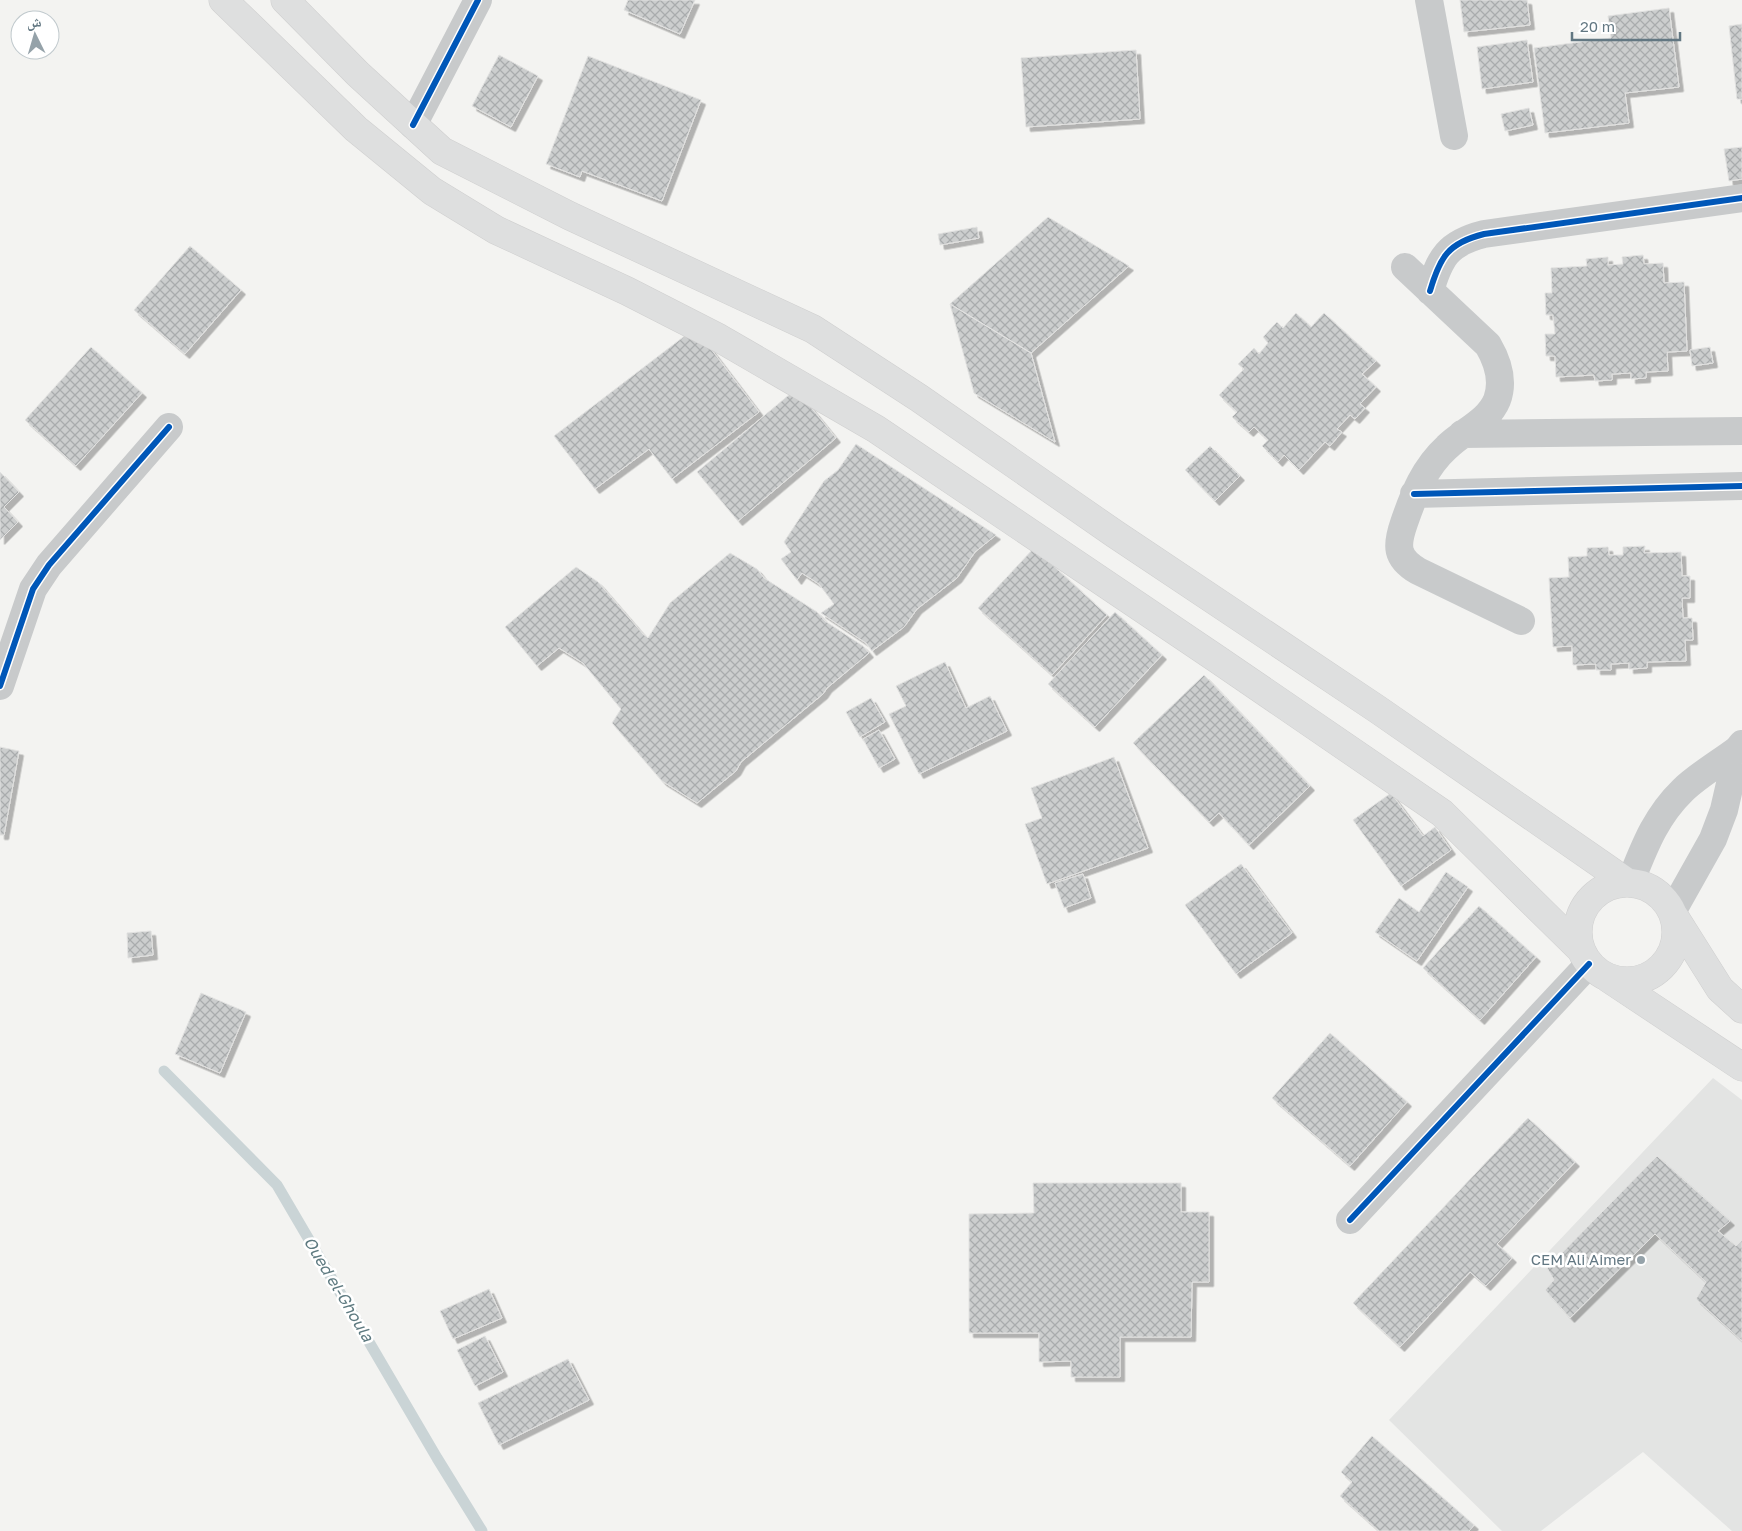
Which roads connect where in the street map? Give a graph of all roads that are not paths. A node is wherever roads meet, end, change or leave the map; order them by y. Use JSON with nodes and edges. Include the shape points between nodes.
{"nodes":[{"id":1,"x":223,"y":0,"type":"edge"},
{"id":2,"x":285,"y":0,"type":"edge"},
{"id":3,"x":478,"y":0,"type":"edge"},
{"id":4,"x":1429,"y":0,"type":"edge"},
{"id":5,"x":413,"y":125,"type":"junction"},
{"id":6,"x":1454,"y":136,"type":"dead end"},
{"id":7,"x":1742,"y":198,"type":"edge"},
{"id":8,"x":1405,"y":267,"type":"dead end"},
{"id":9,"x":1430,"y":291,"type":"junction"},
{"id":10,"x":169,"y":427,"type":"dead end"},
{"id":11,"x":1742,"y":431,"type":"edge"},
{"id":12,"x":1462,"y":434,"type":"junction"},
{"id":13,"x":1742,"y":486,"type":"edge"},
{"id":14,"x":1414,"y":494,"type":"junction"},
{"id":15,"x":1521,"y":621,"type":"dead end"},
{"id":16,"x":0,"y":686,"type":"edge"},
{"id":17,"x":1740,"y":747,"type":"edge"},
{"id":18,"x":1629,"y":883,"type":"junction"},
{"id":19,"x":1672,"y":912,"type":"junction"},
{"id":20,"x":1592,"y":964,"type":"junction"},
{"id":21,"x":1742,"y":1009,"type":"edge"},
{"id":22,"x":1742,"y":1067,"type":"edge"},
{"id":23,"x":1350,"y":1220,"type":"dead end"}],
"edges":[{"from":1,"to":20,"type":"main road","via":[[356,129],[432,191],[496,230],[719,338],[876,429],[1442,813]]},
{"from":2,"to":5,"type":"main road"},
{"from":3,"to":5,"type":"street"},
{"from":4,"to":6,"type":"street"},
{"from":5,"to":18,"type":"main road","via":[[442,151],[570,216],[813,329]]},
{"from":7,"to":9,"type":"street","via":[[1469,238],[1445,255]]},
{"from":8,"to":9,"type":"street"},
{"from":9,"to":12,"type":"street","via":[[1488,346],[1499,371],[1497,400],[1489,414]]},
{"from":10,"to":16,"type":"street","via":[[49,564],[33,589]]},
{"from":11,"to":12,"type":"street"},
{"from":12,"to":14,"type":"street","via":[[1434,461]]},
{"from":13,"to":14,"type":"street"},
{"from":14,"to":15,"type":"street","via":[[1398,543],[1400,555],[1408,565]]},
{"from":17,"to":18,"type":"street","via":[[1683,789],[1648,836]]},
{"from":17,"to":19,"type":"street","via":[[1713,839]]},
{"from":18,"to":19,"type":"main road","via":[[1655,892]]},
{"from":18,"to":20,"type":"main road","via":[[1612,885],[1598,892],[1579,918],[1577,934]]},
{"from":19,"to":20,"type":"main road","via":[[1676,929],[1674,946],[1667,961],[1655,973],[1640,980],[1623,982]]},
{"from":19,"to":21,"type":"main road","via":[[1720,989]]},
{"from":20,"to":22,"type":"main road"},
{"from":20,"to":23,"type":"street"}]}
